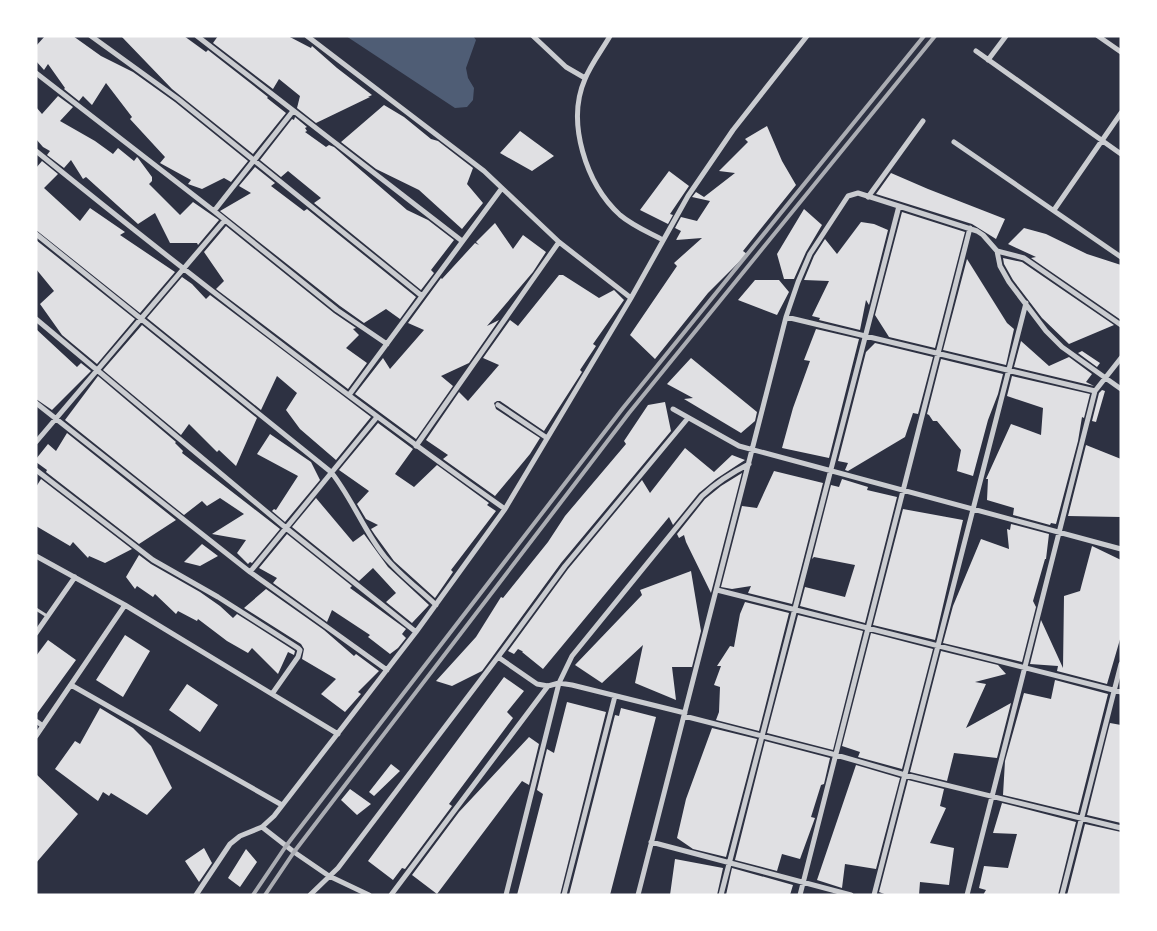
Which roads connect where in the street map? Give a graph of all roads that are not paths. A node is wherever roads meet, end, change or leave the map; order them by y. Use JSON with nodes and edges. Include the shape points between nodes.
{"nodes":[{"id":1,"x":91,"y":36,"type":"edge"},
{"id":2,"x":197,"y":36,"type":"edge"},
{"id":3,"x":308,"y":36,"type":"edge"},
{"id":4,"x":533,"y":36,"type":"edge"},
{"id":5,"x":610,"y":36,"type":"edge"},
{"id":6,"x":808,"y":36,"type":"edge"},
{"id":7,"x":1006,"y":36,"type":"edge"},
{"id":8,"x":1098,"y":36,"type":"edge"},
{"id":9,"x":976,"y":52,"type":"dead end"},
{"id":10,"x":1121,"y":52,"type":"edge"},
{"id":11,"x":988,"y":60,"type":"junction"},
{"id":12,"x":36,"y":73,"type":"edge"},
{"id":13,"x":585,"y":78,"type":"junction"},
{"id":14,"x":293,"y":111,"type":"junction"},
{"id":15,"x":1121,"y":113,"type":"edge"},
{"id":16,"x":923,"y":121,"type":"dead end"},
{"id":17,"x":1102,"y":141,"type":"junction"},
{"id":18,"x":954,"y":142,"type":"dead end"},
{"id":19,"x":36,"y":151,"type":"edge"},
{"id":20,"x":1121,"y":154,"type":"edge"},
{"id":21,"x":253,"y":161,"type":"junction"},
{"id":22,"x":502,"y":188,"type":"junction"},
{"id":23,"x":868,"y":197,"type":"junction"},
{"id":24,"x":899,"y":206,"type":"junction"},
{"id":25,"x":1054,"y":210,"type":"junction"},
{"id":26,"x":214,"y":211,"type":"junction"},
{"id":27,"x":225,"y":220,"type":"junction"},
{"id":28,"x":970,"y":228,"type":"junction"},
{"id":29,"x":36,"y":234,"type":"edge"},
{"id":30,"x":663,"y":240,"type":"junction"},
{"id":31,"x":462,"y":241,"type":"junction"},
{"id":32,"x":560,"y":242,"type":"junction"},
{"id":33,"x":997,"y":251,"type":"junction"},
{"id":34,"x":1121,"y":257,"type":"edge"},
{"id":35,"x":183,"y":270,"type":"junction"},
{"id":36,"x":422,"y":296,"type":"junction"},
{"id":37,"x":631,"y":298,"type":"junction"},
{"id":38,"x":1026,"y":303,"type":"junction"},
{"id":39,"x":141,"y":318,"type":"junction"},
{"id":40,"x":786,"y":318,"type":"junction"},
{"id":41,"x":36,"y":319,"type":"edge"},
{"id":42,"x":1121,"y":326,"type":"edge"},
{"id":43,"x":866,"y":336,"type":"junction"},
{"id":44,"x":387,"y":344,"type":"junction"},
{"id":45,"x":938,"y":354,"type":"junction"},
{"id":46,"x":1121,"y":358,"type":"edge"},
{"id":47,"x":97,"y":370,"type":"junction"},
{"id":48,"x":1008,"y":370,"type":"junction"},
{"id":49,"x":1105,"y":378,"type":"junction"},
{"id":50,"x":1121,"y":389,"type":"edge"},
{"id":51,"x":1095,"y":391,"type":"junction"},
{"id":52,"x":349,"y":395,"type":"junction"},
{"id":53,"x":36,"y":404,"type":"edge"},
{"id":54,"x":498,"y":405,"type":"dead end"},
{"id":55,"x":673,"y":409,"type":"dead end"},
{"id":56,"x":377,"y":417,"type":"junction"},
{"id":57,"x":688,"y":418,"type":"junction"},
{"id":58,"x":55,"y":420,"type":"junction"},
{"id":59,"x":547,"y":438,"type":"junction"},
{"id":60,"x":36,"y":442,"type":"edge"},
{"id":61,"x":416,"y":446,"type":"junction"},
{"id":62,"x":752,"y":450,"type":"junction"},
{"id":63,"x":749,"y":464,"type":"junction"},
{"id":64,"x":36,"y":470,"type":"edge"},
{"id":65,"x":831,"y":471,"type":"junction"},
{"id":66,"x":331,"y":472,"type":"junction"},
{"id":67,"x":903,"y":490,"type":"junction"},
{"id":68,"x":505,"y":509,"type":"junction"},
{"id":69,"x":973,"y":509,"type":"junction"},
{"id":70,"x":286,"y":528,"type":"junction"},
{"id":71,"x":1060,"y":532,"type":"junction"},
{"id":72,"x":1121,"y":549,"type":"edge"},
{"id":73,"x":36,"y":556,"type":"edge"},
{"id":74,"x":250,"y":572,"type":"junction"},
{"id":75,"x":75,"y":576,"type":"junction"},
{"id":76,"x":717,"y":590,"type":"junction"},
{"id":77,"x":126,"y":605,"type":"junction"},
{"id":78,"x":436,"y":605,"type":"junction"},
{"id":79,"x":36,"y":609,"type":"edge"},
{"id":80,"x":795,"y":610,"type":"junction"},
{"id":81,"x":47,"y":617,"type":"junction"},
{"id":82,"x":868,"y":628,"type":"junction"},
{"id":83,"x":416,"y":632,"type":"junction"},
{"id":84,"x":36,"y":633,"type":"edge"},
{"id":85,"x":938,"y":646,"type":"junction"},
{"id":86,"x":498,"y":657,"type":"junction"},
{"id":87,"x":1121,"y":664,"type":"edge"},
{"id":88,"x":1025,"y":668,"type":"junction"},
{"id":89,"x":386,"y":670,"type":"junction"},
{"id":90,"x":559,"y":683,"type":"junction"},
{"id":91,"x":71,"y":685,"type":"junction"},
{"id":92,"x":548,"y":686,"type":"junction"},
{"id":93,"x":1114,"y":690,"type":"junction"},
{"id":94,"x":1121,"y":692,"type":"edge"},
{"id":95,"x":272,"y":694,"type":"junction"},
{"id":96,"x":615,"y":696,"type":"junction"},
{"id":97,"x":684,"y":715,"type":"junction"},
{"id":98,"x":36,"y":721,"type":"edge"},
{"id":99,"x":43,"y":726,"type":"junction"},
{"id":100,"x":338,"y":734,"type":"junction"},
{"id":101,"x":36,"y":736,"type":"edge"},
{"id":102,"x":762,"y":736,"type":"junction"},
{"id":103,"x":836,"y":755,"type":"junction"},
{"id":104,"x":905,"y":775,"type":"junction"},
{"id":105,"x":992,"y":797,"type":"junction"},
{"id":106,"x":282,"y":805,"type":"junction"},
{"id":107,"x":1082,"y":818,"type":"junction"},
{"id":108,"x":262,"y":827,"type":"junction"},
{"id":109,"x":1121,"y":828,"type":"edge"},
{"id":110,"x":651,"y":842,"type":"junction"},
{"id":111,"x":729,"y":864,"type":"junction"},
{"id":112,"x":330,"y":876,"type":"junction"},
{"id":113,"x":803,"y":883,"type":"junction"},
{"id":114,"x":196,"y":895,"type":"edge"},
{"id":115,"x":310,"y":895,"type":"edge"},
{"id":116,"x":369,"y":895,"type":"edge"},
{"id":117,"x":391,"y":895,"type":"edge"},
{"id":118,"x":506,"y":895,"type":"edge"},
{"id":119,"x":564,"y":895,"type":"edge"},
{"id":120,"x":638,"y":895,"type":"edge"},
{"id":121,"x":721,"y":895,"type":"edge"},
{"id":122,"x":800,"y":895,"type":"edge"},
{"id":123,"x":851,"y":895,"type":"edge"},
{"id":124,"x":874,"y":895,"type":"edge"},
{"id":125,"x":967,"y":895,"type":"edge"},
{"id":126,"x":1062,"y":895,"type":"edge"}],
"edges":[{"from":1,"to":21,"type":"street","via":[[178,99]]},
{"from":2,"to":14,"type":"street"},
{"from":3,"to":22,"type":"street"},
{"from":4,"to":13,"type":"street","via":[[566,67]]},
{"from":5,"to":13,"type":"street"},
{"from":6,"to":30,"type":"street","via":[[710,162]]},
{"from":7,"to":11,"type":"street"},
{"from":8,"to":10,"type":"street"},
{"from":9,"to":11,"type":"street"},
{"from":11,"to":17,"type":"street"},
{"from":12,"to":26,"type":"street"},
{"from":13,"to":30,"type":"street","via":[[578,128],[593,177],[620,214]]},
{"from":14,"to":21,"type":"street"},
{"from":14,"to":31,"type":"street"},
{"from":15,"to":17,"type":"street"},
{"from":16,"to":23,"type":"street"},
{"from":17,"to":20,"type":"street"},
{"from":17,"to":25,"type":"street"},
{"from":18,"to":25,"type":"street"},
{"from":19,"to":35,"type":"street"},
{"from":21,"to":26,"type":"street"},
{"from":21,"to":36,"type":"street"},
{"from":22,"to":31,"type":"street"},
{"from":22,"to":32,"type":"street"},
{"from":23,"to":24,"type":"street"},
{"from":23,"to":40,"type":"street","via":[[855,193],[848,196],[810,254]]},
{"from":24,"to":28,"type":"street"},
{"from":24,"to":43,"type":"street"},
{"from":25,"to":34,"type":"street"},
{"from":26,"to":27,"type":"street"},
{"from":27,"to":35,"type":"street"},
{"from":27,"to":44,"type":"street","via":[[337,310]]},
{"from":28,"to":33,"type":"street","via":[[983,235]]},
{"from":28,"to":45,"type":"street"},
{"from":29,"to":39,"type":"street"},
{"from":30,"to":37,"type":"street"},
{"from":31,"to":36,"type":"street"},
{"from":32,"to":37,"type":"street"},
{"from":32,"to":61,"type":"street"},
{"from":33,"to":38,"type":"street","via":[[1004,274]]},
{"from":33,"to":42,"type":"street","via":[[1024,258]]},
{"from":35,"to":39,"type":"street"},
{"from":35,"to":52,"type":"street"},
{"from":36,"to":44,"type":"street"},
{"from":37,"to":59,"type":"street"},
{"from":38,"to":48,"type":"street"},
{"from":38,"to":49,"type":"street","via":[[1062,347]]},
{"from":39,"to":47,"type":"street"},
{"from":39,"to":66,"type":"street"},
{"from":40,"to":43,"type":"street"},
{"from":40,"to":62,"type":"street"},
{"from":41,"to":47,"type":"street"},
{"from":43,"to":45,"type":"street"},
{"from":43,"to":65,"type":"street"},
{"from":44,"to":52,"type":"street"},
{"from":45,"to":48,"type":"street"},
{"from":45,"to":67,"type":"street"},
{"from":46,"to":49,"type":"street"},
{"from":47,"to":58,"type":"street"},
{"from":47,"to":70,"type":"street"},
{"from":48,"to":51,"type":"street"},
{"from":48,"to":69,"type":"street"},
{"from":49,"to":50,"type":"street"},
{"from":49,"to":51,"type":"street"},
{"from":51,"to":71,"type":"street"},
{"from":52,"to":56,"type":"street"},
{"from":53,"to":58,"type":"street"},
{"from":54,"to":59,"type":"street"},
{"from":55,"to":57,"type":"street"},
{"from":56,"to":61,"type":"street"},
{"from":56,"to":66,"type":"street"},
{"from":57,"to":62,"type":"street","via":[[726,440]]},
{"from":57,"to":86,"type":"street","via":[[565,566]]},
{"from":58,"to":60,"type":"street"},
{"from":58,"to":74,"type":"street"},
{"from":59,"to":68,"type":"street"},
{"from":61,"to":68,"type":"street"},
{"from":62,"to":63,"type":"street"},
{"from":62,"to":65,"type":"street"},
{"from":63,"to":76,"type":"street"},
{"from":63,"to":90,"type":"street","via":[[732,472],[702,496],[572,656]]},
{"from":64,"to":95,"type":"street","via":[[153,560],[298,648],[298,657]]},
{"from":65,"to":67,"type":"street"},
{"from":65,"to":80,"type":"street"},
{"from":66,"to":70,"type":"street"},
{"from":66,"to":78,"type":"street","via":[[384,556]]},
{"from":67,"to":69,"type":"street"},
{"from":67,"to":82,"type":"street"},
{"from":68,"to":78,"type":"street"},
{"from":69,"to":71,"type":"street"},
{"from":69,"to":85,"type":"street"},
{"from":70,"to":74,"type":"street"},
{"from":70,"to":83,"type":"street"},
{"from":71,"to":72,"type":"street"},
{"from":71,"to":88,"type":"street"},
{"from":73,"to":75,"type":"street"},
{"from":74,"to":89,"type":"street"},
{"from":75,"to":77,"type":"street"},
{"from":75,"to":81,"type":"street"},
{"from":76,"to":80,"type":"street"},
{"from":76,"to":97,"type":"street"},
{"from":77,"to":91,"type":"street"},
{"from":77,"to":95,"type":"street"},
{"from":78,"to":83,"type":"street"},
{"from":79,"to":81,"type":"lane"},
{"from":80,"to":82,"type":"street"},
{"from":80,"to":102,"type":"street"},
{"from":81,"to":84,"type":"street"},
{"from":82,"to":85,"type":"street"},
{"from":82,"to":103,"type":"street"},
{"from":83,"to":89,"type":"street"},
{"from":85,"to":88,"type":"street"},
{"from":85,"to":104,"type":"street"},
{"from":86,"to":92,"type":"street","via":[[537,684]]},
{"from":86,"to":112,"type":"street"},
{"from":87,"to":93,"type":"street"},
{"from":88,"to":93,"type":"street"},
{"from":88,"to":105,"type":"street"},
{"from":89,"to":100,"type":"street"},
{"from":90,"to":92,"type":"street"},
{"from":90,"to":96,"type":"street"},
{"from":90,"to":118,"type":"street"},
{"from":91,"to":99,"type":"street"},
{"from":91,"to":106,"type":"street"},
{"from":92,"to":117,"type":"street"},
{"from":93,"to":94,"type":"street"},
{"from":93,"to":107,"type":"street"},
{"from":95,"to":100,"type":"street"},
{"from":96,"to":97,"type":"street"},
{"from":96,"to":119,"type":"street"},
{"from":97,"to":102,"type":"street"},
{"from":97,"to":110,"type":"street"},
{"from":98,"to":99,"type":"street"},
{"from":99,"to":101,"type":"street"},
{"from":100,"to":106,"type":"street"},
{"from":102,"to":103,"type":"street"},
{"from":102,"to":111,"type":"street"},
{"from":103,"to":104,"type":"street"},
{"from":103,"to":113,"type":"street"},
{"from":104,"to":105,"type":"street"},
{"from":104,"to":124,"type":"street"},
{"from":105,"to":107,"type":"street"},
{"from":105,"to":125,"type":"street"},
{"from":106,"to":108,"type":"street"},
{"from":107,"to":109,"type":"street"},
{"from":107,"to":126,"type":"street"},
{"from":108,"to":112,"type":"street"},
{"from":108,"to":114,"type":"street","via":[[230,844]]},
{"from":110,"to":111,"type":"street"},
{"from":110,"to":120,"type":"street"},
{"from":111,"to":113,"type":"street"},
{"from":111,"to":121,"type":"street"},
{"from":112,"to":115,"type":"street"},
{"from":112,"to":116,"type":"street"},
{"from":113,"to":122,"type":"street"},
{"from":113,"to":123,"type":"street"}]}
